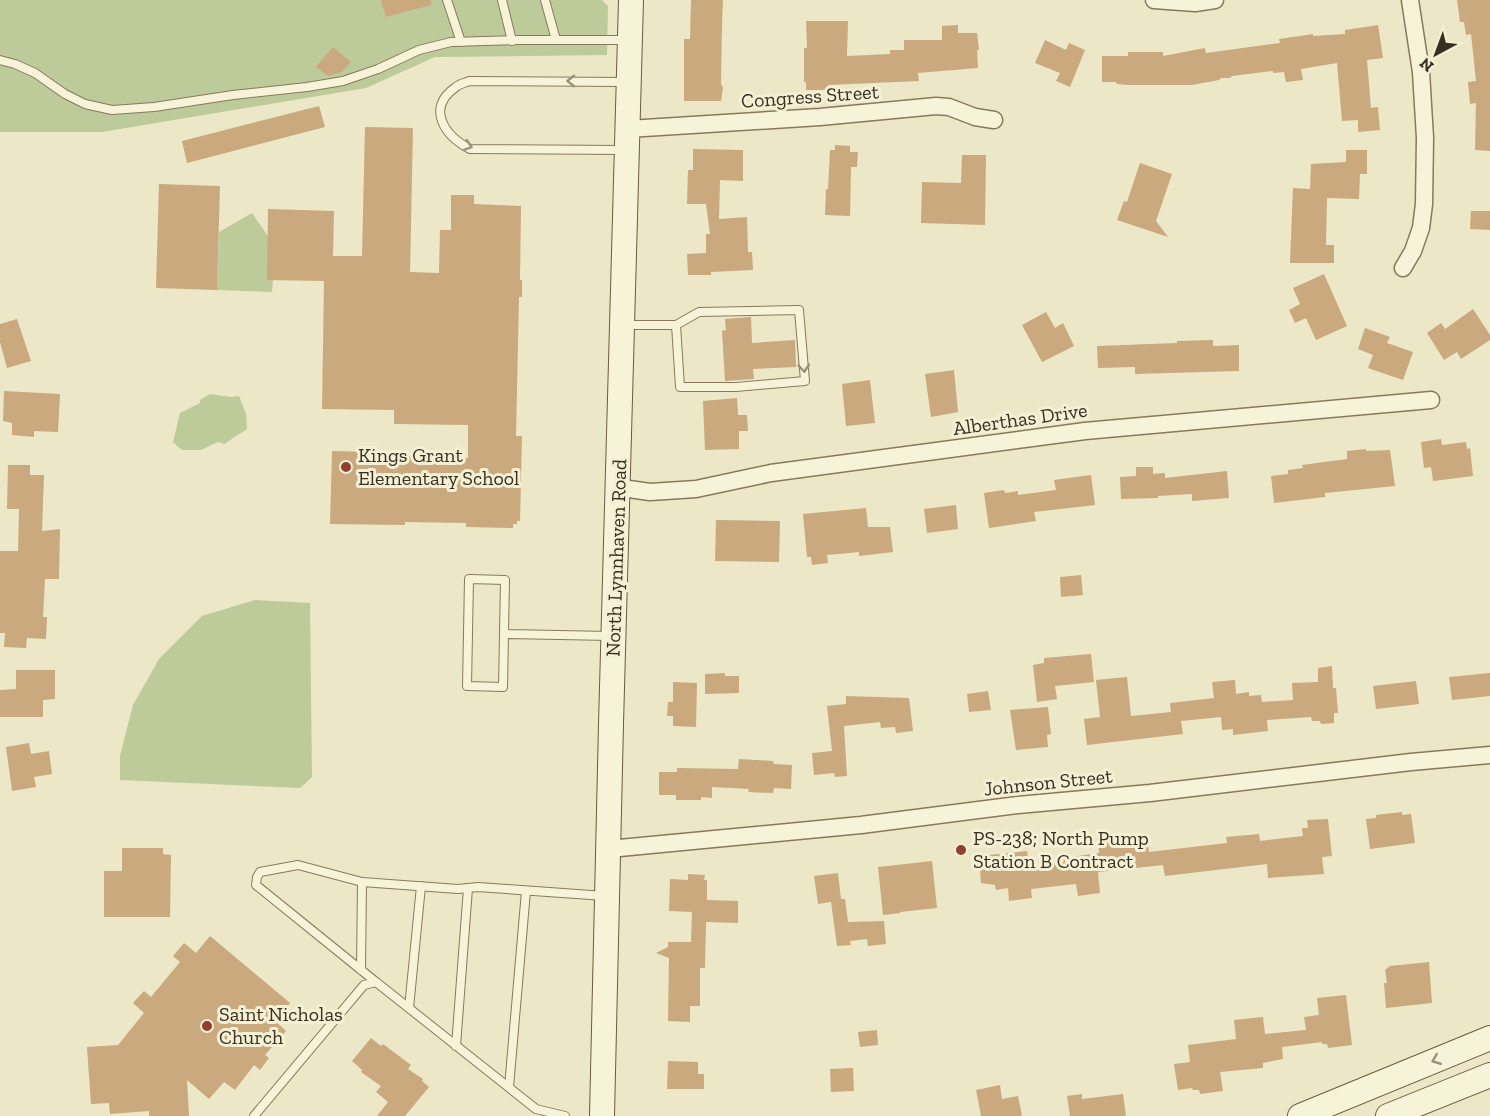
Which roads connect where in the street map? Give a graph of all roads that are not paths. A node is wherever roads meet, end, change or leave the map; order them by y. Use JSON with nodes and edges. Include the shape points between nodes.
{"nodes":[{"id":1,"x":447,"y":0,"type":"edge"},
{"id":2,"x":502,"y":0,"type":"edge"},
{"id":3,"x":545,"y":0,"type":"edge"},
{"id":4,"x":631,"y":0,"type":"edge"},
{"id":5,"x":1154,"y":0,"type":"edge"},
{"id":6,"x":1215,"y":0,"type":"edge"},
{"id":7,"x":1410,"y":0,"type":"edge"},
{"id":8,"x":512,"y":40,"type":"junction"},
{"id":9,"x":556,"y":40,"type":"junction"},
{"id":10,"x":630,"y":40,"type":"junction"},
{"id":11,"x":461,"y":42,"type":"junction"},
{"id":12,"x":0,"y":60,"type":"edge"},
{"id":13,"x":629,"y":82,"type":"junction"},
{"id":14,"x":994,"y":120,"type":"dead end"},
{"id":15,"x":628,"y":140,"type":"junction"},
{"id":16,"x":1403,"y":268,"type":"dead end"},
{"id":17,"x":623,"y":325,"type":"junction"},
{"id":18,"x":676,"y":325,"type":"junction"},
{"id":19,"x":1431,"y":400,"type":"dead end"},
{"id":20,"x":618,"y":486,"type":"junction"},
{"id":21,"x":504,"y":634,"type":"junction"},
{"id":22,"x":614,"y":636,"type":"junction"},
{"id":23,"x":1490,"y":755,"type":"edge"},
{"id":24,"x":609,"y":849,"type":"junction"},
{"id":25,"x":362,"y":882,"type":"junction"},
{"id":26,"x":421,"y":886,"type":"junction"},
{"id":27,"x":468,"y":888,"type":"junction"},
{"id":28,"x":526,"y":891,"type":"junction"},
{"id":29,"x":608,"y":896,"type":"junction"},
{"id":30,"x":361,"y":970,"type":"junction"},
{"id":31,"x":376,"y":982,"type":"junction"},
{"id":32,"x":409,"y":1008,"type":"junction"},
{"id":33,"x":1490,"y":1038,"type":"edge"},
{"id":34,"x":456,"y":1046,"type":"junction"},
{"id":35,"x":1490,"y":1075,"type":"edge"},
{"id":36,"x":509,"y":1088,"type":"junction"},
{"id":37,"x":254,"y":1116,"type":"edge"},
{"id":38,"x":565,"y":1116,"type":"edge"},
{"id":39,"x":602,"y":1116,"type":"edge"},
{"id":40,"x":1300,"y":1116,"type":"edge"},
{"id":41,"x":1388,"y":1116,"type":"edge"}],
"edges":[{"from":1,"to":11,"type":"lane"},
{"from":2,"to":8,"type":"lane"},
{"from":3,"to":9,"type":"lane"},
{"from":4,"to":10,"type":"street","name":"North Lynnhaven Road"},
{"from":5,"to":6,"type":"street"},
{"from":7,"to":16,"type":"street","via":[[1421,72],[1424,204],[1421,228]]},
{"from":8,"to":9,"type":"lane"},
{"from":8,"to":11,"type":"lane"},
{"from":9,"to":10,"type":"lane"},
{"from":10,"to":13,"type":"street","name":"North Lynnhaven Road"},
{"from":11,"to":12,"type":"lane","via":[[419,50],[343,81],[112,110],[85,104],[35,73]]},
{"from":13,"to":15,"type":"street","name":"North Lynnhaven Road"},
{"from":13,"to":15,"type":"lane","one_way":true,"via":[[469,81],[444,98],[440,111],[442,123],[451,136],[470,149]]},
{"from":14,"to":15,"type":"street","name":"Congress Street","via":[[936,106]]},
{"from":15,"to":17,"type":"street","name":"North Lynnhaven Road"},
{"from":17,"to":18,"type":"lane"},
{"from":17,"to":20,"type":"street","name":"North Lynnhaven Road"},
{"from":18,"to":18,"type":"lane","one_way":true,"via":[[699,312],[799,310],[805,381],[680,387]]},
{"from":19,"to":20,"type":"street","name":"Alberthas Drive","via":[[1085,431],[771,473],[696,489],[650,492]]},
{"from":20,"to":22,"type":"street","name":"North Lynnhaven Road"},
{"from":21,"to":21,"type":"lane","via":[[503,687],[467,686],[469,579],[505,580]]},
{"from":21,"to":22,"type":"lane"},
{"from":22,"to":24,"type":"street","name":"North Lynnhaven Road"},
{"from":23,"to":24,"type":"street","name":"Johnson Street"},
{"from":24,"to":29,"type":"street","name":"North Lynnhaven Road"},
{"from":25,"to":26,"type":"lane"},
{"from":25,"to":30,"type":"lane"},
{"from":25,"to":30,"type":"lane","via":[[298,865],[260,872],[256,885]]},
{"from":26,"to":27,"type":"lane"},
{"from":26,"to":32,"type":"lane"},
{"from":27,"to":28,"type":"lane"},
{"from":27,"to":34,"type":"lane"},
{"from":28,"to":29,"type":"lane"},
{"from":28,"to":36,"type":"lane"},
{"from":29,"to":39,"type":"street","name":"North Lynnhaven Road"},
{"from":30,"to":31,"type":"lane"},
{"from":31,"to":32,"type":"lane"},
{"from":31,"to":37,"type":"lane","via":[[364,985]]},
{"from":32,"to":34,"type":"lane"},
{"from":33,"to":40,"type":"street","one_way":true},
{"from":34,"to":36,"type":"lane"},
{"from":35,"to":41,"type":"street"},
{"from":36,"to":38,"type":"lane","via":[[536,1108]]}]}
